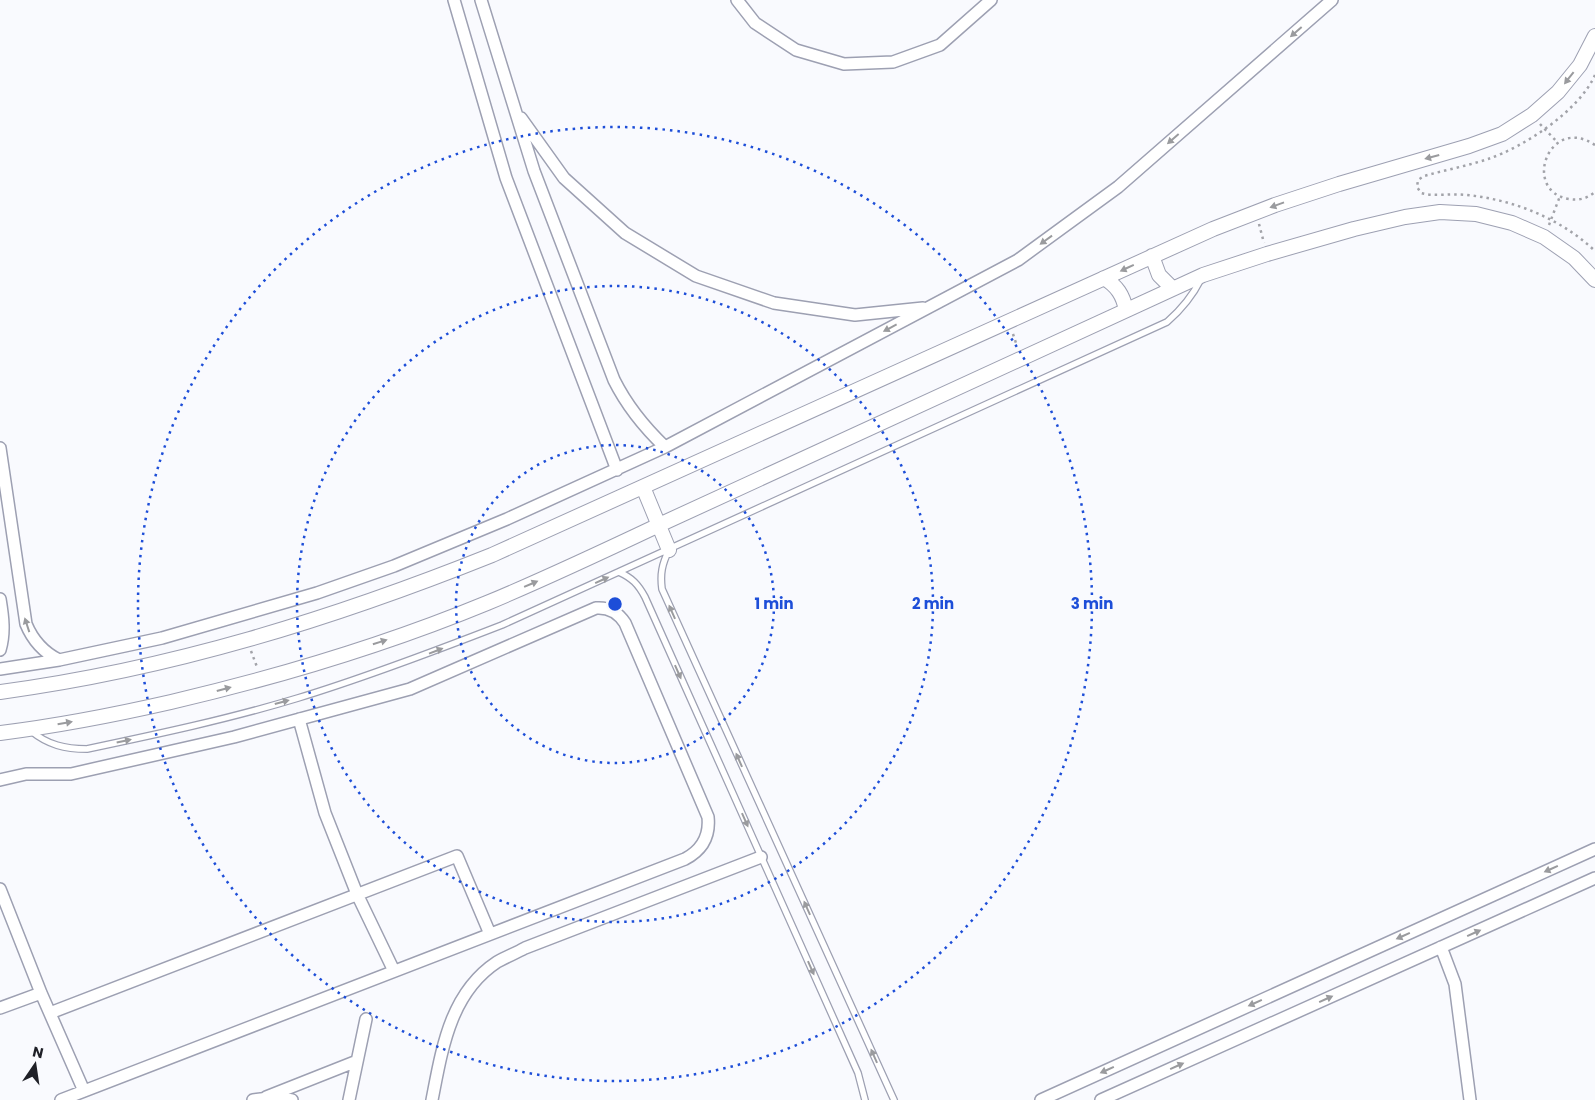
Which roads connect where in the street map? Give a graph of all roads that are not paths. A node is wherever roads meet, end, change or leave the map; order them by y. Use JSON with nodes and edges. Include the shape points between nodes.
{"nodes":[{"id":1,"x":454,"y":0,"type":"edge"},
{"id":2,"x":481,"y":0,"type":"edge"},
{"id":3,"x":737,"y":0,"type":"edge"},
{"id":4,"x":991,"y":0,"type":"edge"},
{"id":5,"x":1332,"y":0,"type":"edge"},
{"id":6,"x":1595,"y":36,"type":"edge"},
{"id":7,"x":516,"y":110,"type":"junction"},
{"id":8,"x":1152,"y":256,"type":"junction"},
{"id":9,"x":1203,"y":275,"type":"junction"},
{"id":10,"x":1104,"y":278,"type":"junction"},
{"id":11,"x":1595,"y":280,"type":"edge"},
{"id":12,"x":1172,"y":288,"type":"junction"},
{"id":13,"x":929,"y":307,"type":"junction"},
{"id":14,"x":1126,"y":310,"type":"junction"},
{"id":15,"x":665,"y":447,"type":"junction"},
{"id":16,"x":0,"y":448,"type":"edge"},
{"id":17,"x":618,"y":470,"type":"junction"},
{"id":18,"x":643,"y":486,"type":"junction"},
{"id":19,"x":659,"y":525,"type":"junction"},
{"id":20,"x":669,"y":550,"type":"junction"},
{"id":21,"x":619,"y":572,"type":"junction"},
{"id":22,"x":0,"y":599,"type":"edge"},
{"id":23,"x":0,"y":650,"type":"edge"},
{"id":24,"x":59,"y":660,"type":"junction"},
{"id":25,"x":0,"y":669,"type":"edge"},
{"id":26,"x":0,"y":692,"type":"edge"},
{"id":27,"x":299,"y":720,"type":"junction"},
{"id":28,"x":29,"y":730,"type":"junction"},
{"id":29,"x":0,"y":733,"type":"edge"},
{"id":30,"x":0,"y":780,"type":"edge"},
{"id":31,"x":1595,"y":849,"type":"edge"},
{"id":32,"x":761,"y":857,"type":"junction"},
{"id":33,"x":1595,"y":878,"type":"edge"},
{"id":34,"x":0,"y":889,"type":"edge"},
{"id":35,"x":357,"y":894,"type":"junction"},
{"id":36,"x":4,"y":909,"type":"edge"},
{"id":37,"x":490,"y":934,"type":"junction"},
{"id":38,"x":1441,"y":947,"type":"junction"},
{"id":39,"x":394,"y":971,"type":"junction"},
{"id":40,"x":41,"y":993,"type":"junction"},
{"id":41,"x":0,"y":1008,"type":"edge"},
{"id":42,"x":50,"y":1013,"type":"junction"},
{"id":43,"x":366,"y":1019,"type":"dead end"},
{"id":44,"x":357,"y":1061,"type":"junction"},
{"id":45,"x":84,"y":1091,"type":"junction"},
{"id":46,"x":266,"y":1097,"type":"junction"},
{"id":47,"x":61,"y":1100,"type":"edge"},
{"id":48,"x":253,"y":1100,"type":"edge"},
{"id":49,"x":292,"y":1100,"type":"edge"},
{"id":50,"x":349,"y":1100,"type":"edge"},
{"id":51,"x":432,"y":1100,"type":"edge"},
{"id":52,"x":865,"y":1100,"type":"edge"},
{"id":53,"x":894,"y":1100,"type":"edge"},
{"id":54,"x":1041,"y":1100,"type":"edge"},
{"id":55,"x":1101,"y":1100,"type":"edge"},
{"id":56,"x":1470,"y":1100,"type":"edge"}],
"edges":[{"from":1,"to":17,"type":"street","via":[[506,178]]},
{"from":2,"to":7,"type":"street"},
{"from":3,"to":4,"type":"street","via":[[755,23],[796,50],[844,64],[893,62],[940,45]]},
{"from":5,"to":13,"type":"street","one_way":true,"via":[[1118,187],[1018,260]]},
{"from":6,"to":8,"type":"street","one_way":true,"via":[[1580,65],[1558,92],[1532,115],[1502,134],[1339,184],[1256,213]]},
{"from":7,"to":13,"type":"street","via":[[564,178],[625,233],[696,276],[774,303],[855,315]]},
{"from":7,"to":15,"type":"street","via":[[534,171],[614,380],[636,416]]},
{"from":8,"to":10,"type":"street","one_way":true},
{"from":8,"to":12,"type":"street","via":[[1159,275]]},
{"from":9,"to":11,"type":"street","via":[[1354,229],[1440,212],[1476,214],[1512,223],[1544,237],[1574,258]]},
{"from":9,"to":12,"type":"street"},
{"from":9,"to":20,"type":"lane","via":[[1194,294],[1168,322]]},
{"from":10,"to":14,"type":"street","via":[[1119,291]]},
{"from":10,"to":18,"type":"street"},
{"from":12,"to":14,"type":"street"},
{"from":13,"to":15,"type":"street","one_way":true},
{"from":14,"to":19,"type":"street"},
{"from":15,"to":17,"type":"street"},
{"from":24,"to":16,"type":"street","one_way":true,"via":[[42,650],[26,624]]},
{"from":17,"to":24,"type":"street","via":[[394,566],[317,593],[162,638]]},
{"from":18,"to":19,"type":"street"},
{"from":18,"to":26,"type":"street","via":[[492,555],[340,612],[184,657]]},
{"from":19,"to":20,"type":"street"},
{"from":28,"to":19,"type":"street","one_way":true,"via":[[215,691],[397,637],[573,566]]},
{"from":20,"to":21,"type":"lane"},
{"from":53,"to":20,"type":"lane","one_way":true,"via":[[662,589],[660,576]]},
{"from":28,"to":21,"type":"lane","one_way":true,"via":[[56,746],[88,749],[194,726],[298,698],[401,664],[502,625]]},
{"from":21,"to":32,"type":"lane","one_way":true,"via":[[630,577],[645,596]]},
{"from":22,"to":23,"type":"street","via":[[4,624]]},
{"from":24,"to":25,"type":"street"},
{"from":27,"to":30,"type":"street","via":[[71,774],[26,774]]},
{"from":27,"to":35,"type":"street","via":[[325,813]]},
{"from":27,"to":37,"type":"street","via":[[410,689],[596,608],[612,610],[622,618],[708,817],[706,839],[685,859]]},
{"from":28,"to":29,"type":"street"},
{"from":31,"to":54,"type":"street","one_way":true},
{"from":32,"to":51,"type":"street","via":[[524,948],[497,962],[473,983],[455,1009],[444,1038]]},
{"from":32,"to":52,"type":"lane","one_way":true,"via":[[858,1073]]},
{"from":38,"to":33,"type":"street","one_way":true},
{"from":34,"to":36,"type":"street"},
{"from":35,"to":37,"type":"street","via":[[456,856]]},
{"from":35,"to":39,"type":"street"},
{"from":35,"to":42,"type":"street"},
{"from":36,"to":40,"type":"street"},
{"from":37,"to":39,"type":"street"},
{"from":55,"to":38,"type":"street","one_way":true},
{"from":38,"to":56,"type":"street","via":[[1454,984]]},
{"from":39,"to":45,"type":"street"},
{"from":40,"to":41,"type":"street"},
{"from":40,"to":42,"type":"street"},
{"from":42,"to":45,"type":"street"},
{"from":43,"to":44,"type":"street"},
{"from":44,"to":46,"type":"street"},
{"from":44,"to":50,"type":"street"},
{"from":45,"to":47,"type":"street"},
{"from":46,"to":48,"type":"street"},
{"from":46,"to":49,"type":"street"}]}
